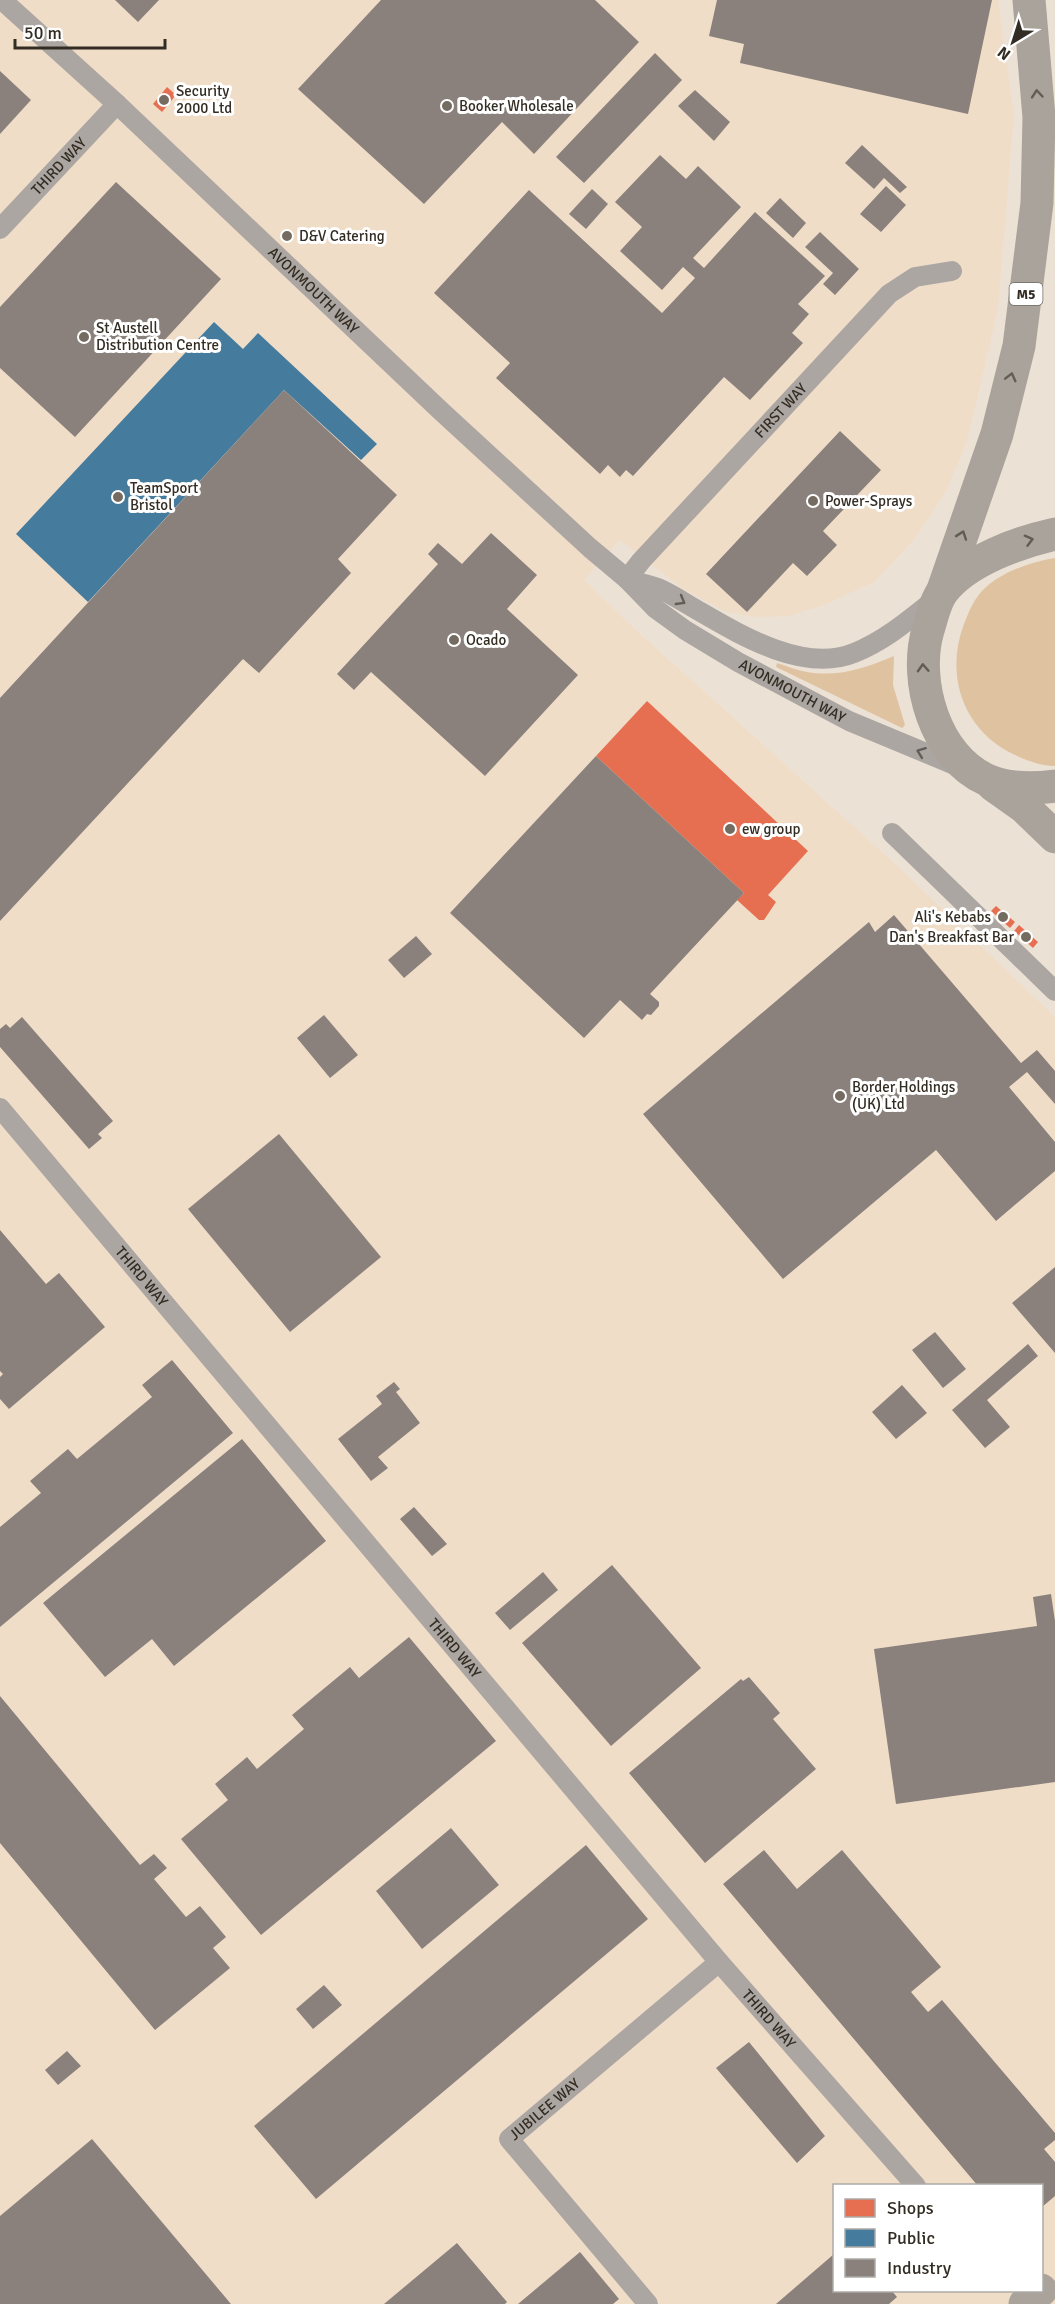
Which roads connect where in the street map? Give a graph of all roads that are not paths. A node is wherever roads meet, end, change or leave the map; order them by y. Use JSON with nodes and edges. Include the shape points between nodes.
{"nodes":[{"id":1,"x":2,"y":0,"type":"edge"},
{"id":2,"x":1029,"y":0,"type":"edge"},
{"id":3,"x":117,"y":104,"type":"junction"},
{"id":4,"x":0,"y":229,"type":"edge"},
{"id":5,"x":952,"y":271,"type":"dead end"},
{"id":6,"x":1055,"y":534,"type":"edge"},
{"id":7,"x":627,"y":579,"type":"junction"},
{"id":8,"x":941,"y":593,"type":"junction"},
{"id":9,"x":981,"y":777,"type":"junction"},
{"id":10,"x":1055,"y":786,"type":"edge"},
{"id":11,"x":892,"y":833,"type":"dead end"},
{"id":12,"x":1055,"y":837,"type":"edge"},
{"id":13,"x":1054,"y":988,"type":"edge"},
{"id":14,"x":0,"y":1108,"type":"edge"},
{"id":15,"x":719,"y":1962,"type":"junction"},
{"id":16,"x":914,"y":2184,"type":"edge"},
{"id":17,"x":1055,"y":2278,"type":"edge"},
{"id":18,"x":1043,"y":2288,"type":"edge"},
{"id":19,"x":1010,"y":2292,"type":"edge"},
{"id":20,"x":1039,"y":2292,"type":"edge"},
{"id":21,"x":648,"y":2304,"type":"edge"},
{"id":22,"x":1020,"y":2304,"type":"edge"},
{"id":23,"x":1025,"y":2304,"type":"edge"}],
"edges":[{"from":1,"to":3,"type":"street","name":"AVONMOUTH WAY"},
{"from":8,"to":2,"type":"highway","number":"M5","one_way":true,"via":[[997,434],[1019,346],[1037,203],[1038,117]]},
{"from":3,"to":4,"type":"street","name":"THIRD WAY"},
{"from":3,"to":7,"type":"street","name":"AVONMOUTH WAY","via":[[434,404]]},
{"from":5,"to":7,"type":"street","name":"FIRST WAY","via":[[915,277],[889,294]]},
{"from":8,"to":6,"type":"highway","one_way":true,"via":[[986,558],[1022,542]]},
{"from":7,"to":8,"type":"street","name":"AVONMOUTH WAY","one_way":true,"via":[[661,589],[766,645],[802,658],[817,659],[839,658],[872,645]]},
{"from":9,"to":7,"type":"street","name":"AVONMOUTH WAY","one_way":true,"via":[[849,721],[757,673],[656,609]]},
{"from":9,"to":8,"type":"highway","one_way":true,"via":[[946,742],[931,714],[923,651]]},
{"from":9,"to":10,"type":"highway","via":[[1024,788]]},
{"from":9,"to":12,"type":"highway","via":[[1024,807]]},
{"from":11,"to":13,"type":"street"},
{"from":14,"to":15,"type":"street","name":"THIRD WAY"},
{"from":15,"to":16,"type":"street","name":"THIRD WAY"},
{"from":15,"to":21,"type":"street","name":"JUBILEE WAY","via":[[509,2139]]},
{"from":17,"to":18,"type":"highway"},
{"from":19,"to":22,"type":"street"},
{"from":20,"to":23,"type":"highway"}]}
